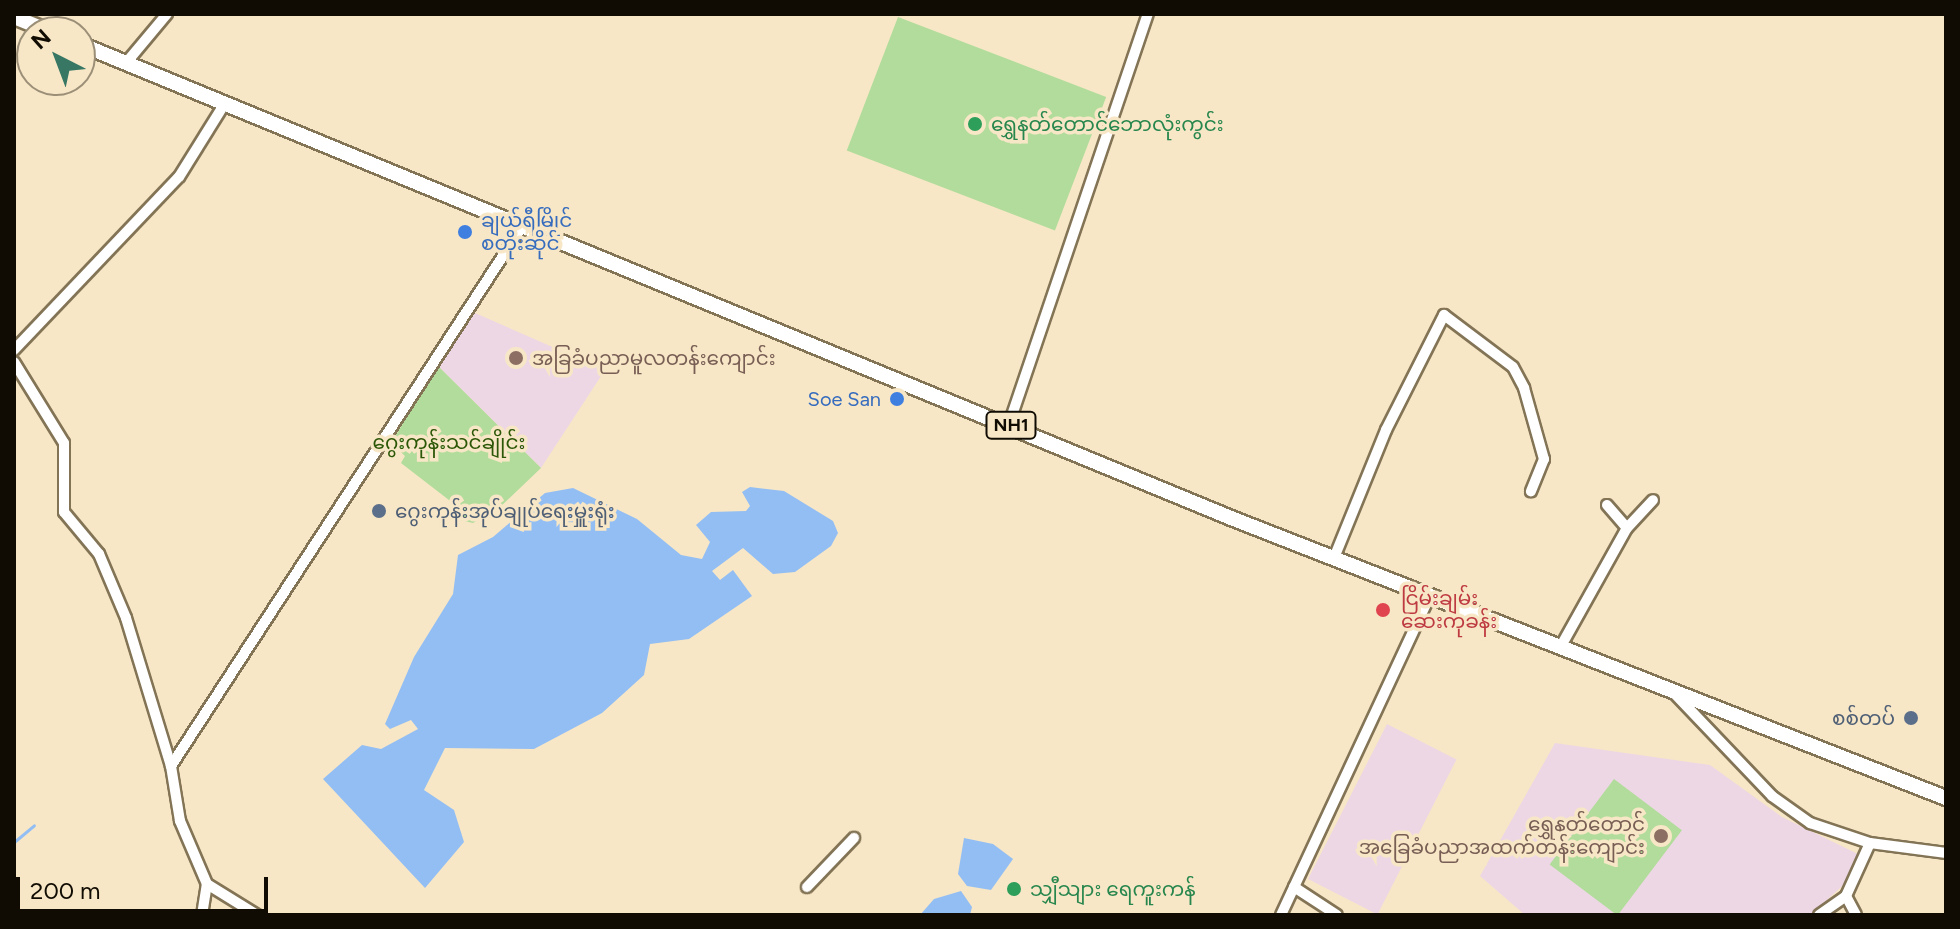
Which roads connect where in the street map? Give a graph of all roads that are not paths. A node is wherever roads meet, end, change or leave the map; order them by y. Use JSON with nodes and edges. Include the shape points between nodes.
{"nodes":[{"id":1,"x":1148,"y":14,"type":"edge"},
{"id":2,"x":165,"y":15,"type":"edge"},
{"id":3,"x":96,"y":51,"type":"edge"},
{"id":4,"x":126,"y":63,"type":"junction"},
{"id":5,"x":225,"y":103,"type":"junction"},
{"id":6,"x":523,"y":225,"type":"junction"},
{"id":7,"x":14,"y":350,"type":"edge"},
{"id":8,"x":14,"y":362,"type":"edge"},
{"id":9,"x":1009,"y":424,"type":"junction"},
{"id":10,"x":1531,"y":492,"type":"dead end"},
{"id":11,"x":1653,"y":500,"type":"dead end"},
{"id":12,"x":1607,"y":505,"type":"dead end"},
{"id":13,"x":1627,"y":528,"type":"junction"},
{"id":14,"x":1334,"y":558,"type":"junction"},
{"id":15,"x":1430,"y":596,"type":"junction"},
{"id":16,"x":1561,"y":646,"type":"junction"},
{"id":17,"x":1674,"y":693,"type":"junction"},
{"id":18,"x":171,"y":766,"type":"junction"},
{"id":19,"x":1946,"y":798,"type":"edge"},
{"id":20,"x":854,"y":838,"type":"dead end"},
{"id":21,"x":1870,"y":843,"type":"junction"},
{"id":22,"x":1946,"y":853,"type":"edge"},
{"id":23,"x":207,"y":884,"type":"junction"},
{"id":24,"x":807,"y":887,"type":"dead end"},
{"id":25,"x":1294,"y":887,"type":"junction"},
{"id":26,"x":1846,"y":896,"type":"junction"},
{"id":27,"x":202,"y":915,"type":"edge"},
{"id":28,"x":257,"y":915,"type":"edge"},
{"id":29,"x":1281,"y":915,"type":"edge"},
{"id":30,"x":1337,"y":915,"type":"edge"},
{"id":31,"x":1819,"y":915,"type":"edge"},
{"id":32,"x":1856,"y":915,"type":"edge"}],
"edges":[{"from":1,"to":9,"type":"street"},
{"from":2,"to":4,"type":"street"},
{"from":3,"to":4,"type":"highway","number":"NH1"},
{"from":4,"to":5,"type":"highway","number":"NH1"},
{"from":5,"to":6,"type":"highway","number":"NH1"},
{"from":5,"to":7,"type":"street","via":[[179,177]]},
{"from":6,"to":9,"type":"highway","number":"NH1"},
{"from":6,"to":18,"type":"street"},
{"from":8,"to":18,"type":"street","via":[[64,443],[64,512],[99,554],[126,618]]},
{"from":9,"to":14,"type":"highway","number":"NH1"},
{"from":10,"to":14,"type":"street","via":[[1544,459],[1524,388],[1513,367],[1444,315],[1386,430]]},
{"from":11,"to":13,"type":"street"},
{"from":12,"to":13,"type":"street"},
{"from":13,"to":16,"type":"street"},
{"from":14,"to":15,"type":"highway","number":"NH1"},
{"from":15,"to":16,"type":"highway","number":"NH1"},
{"from":15,"to":25,"type":"street"},
{"from":16,"to":17,"type":"highway","number":"NH1"},
{"from":17,"to":19,"type":"highway","number":"NH1"},
{"from":17,"to":21,"type":"street","via":[[1772,796],[1810,823]]},
{"from":18,"to":23,"type":"street","via":[[180,821]]},
{"from":20,"to":24,"type":"street"},
{"from":21,"to":22,"type":"street"},
{"from":21,"to":26,"type":"street"},
{"from":23,"to":27,"type":"street"},
{"from":23,"to":28,"type":"street"},
{"from":25,"to":29,"type":"street"},
{"from":25,"to":30,"type":"street"},
{"from":26,"to":31,"type":"street"},
{"from":26,"to":32,"type":"street"}]}
